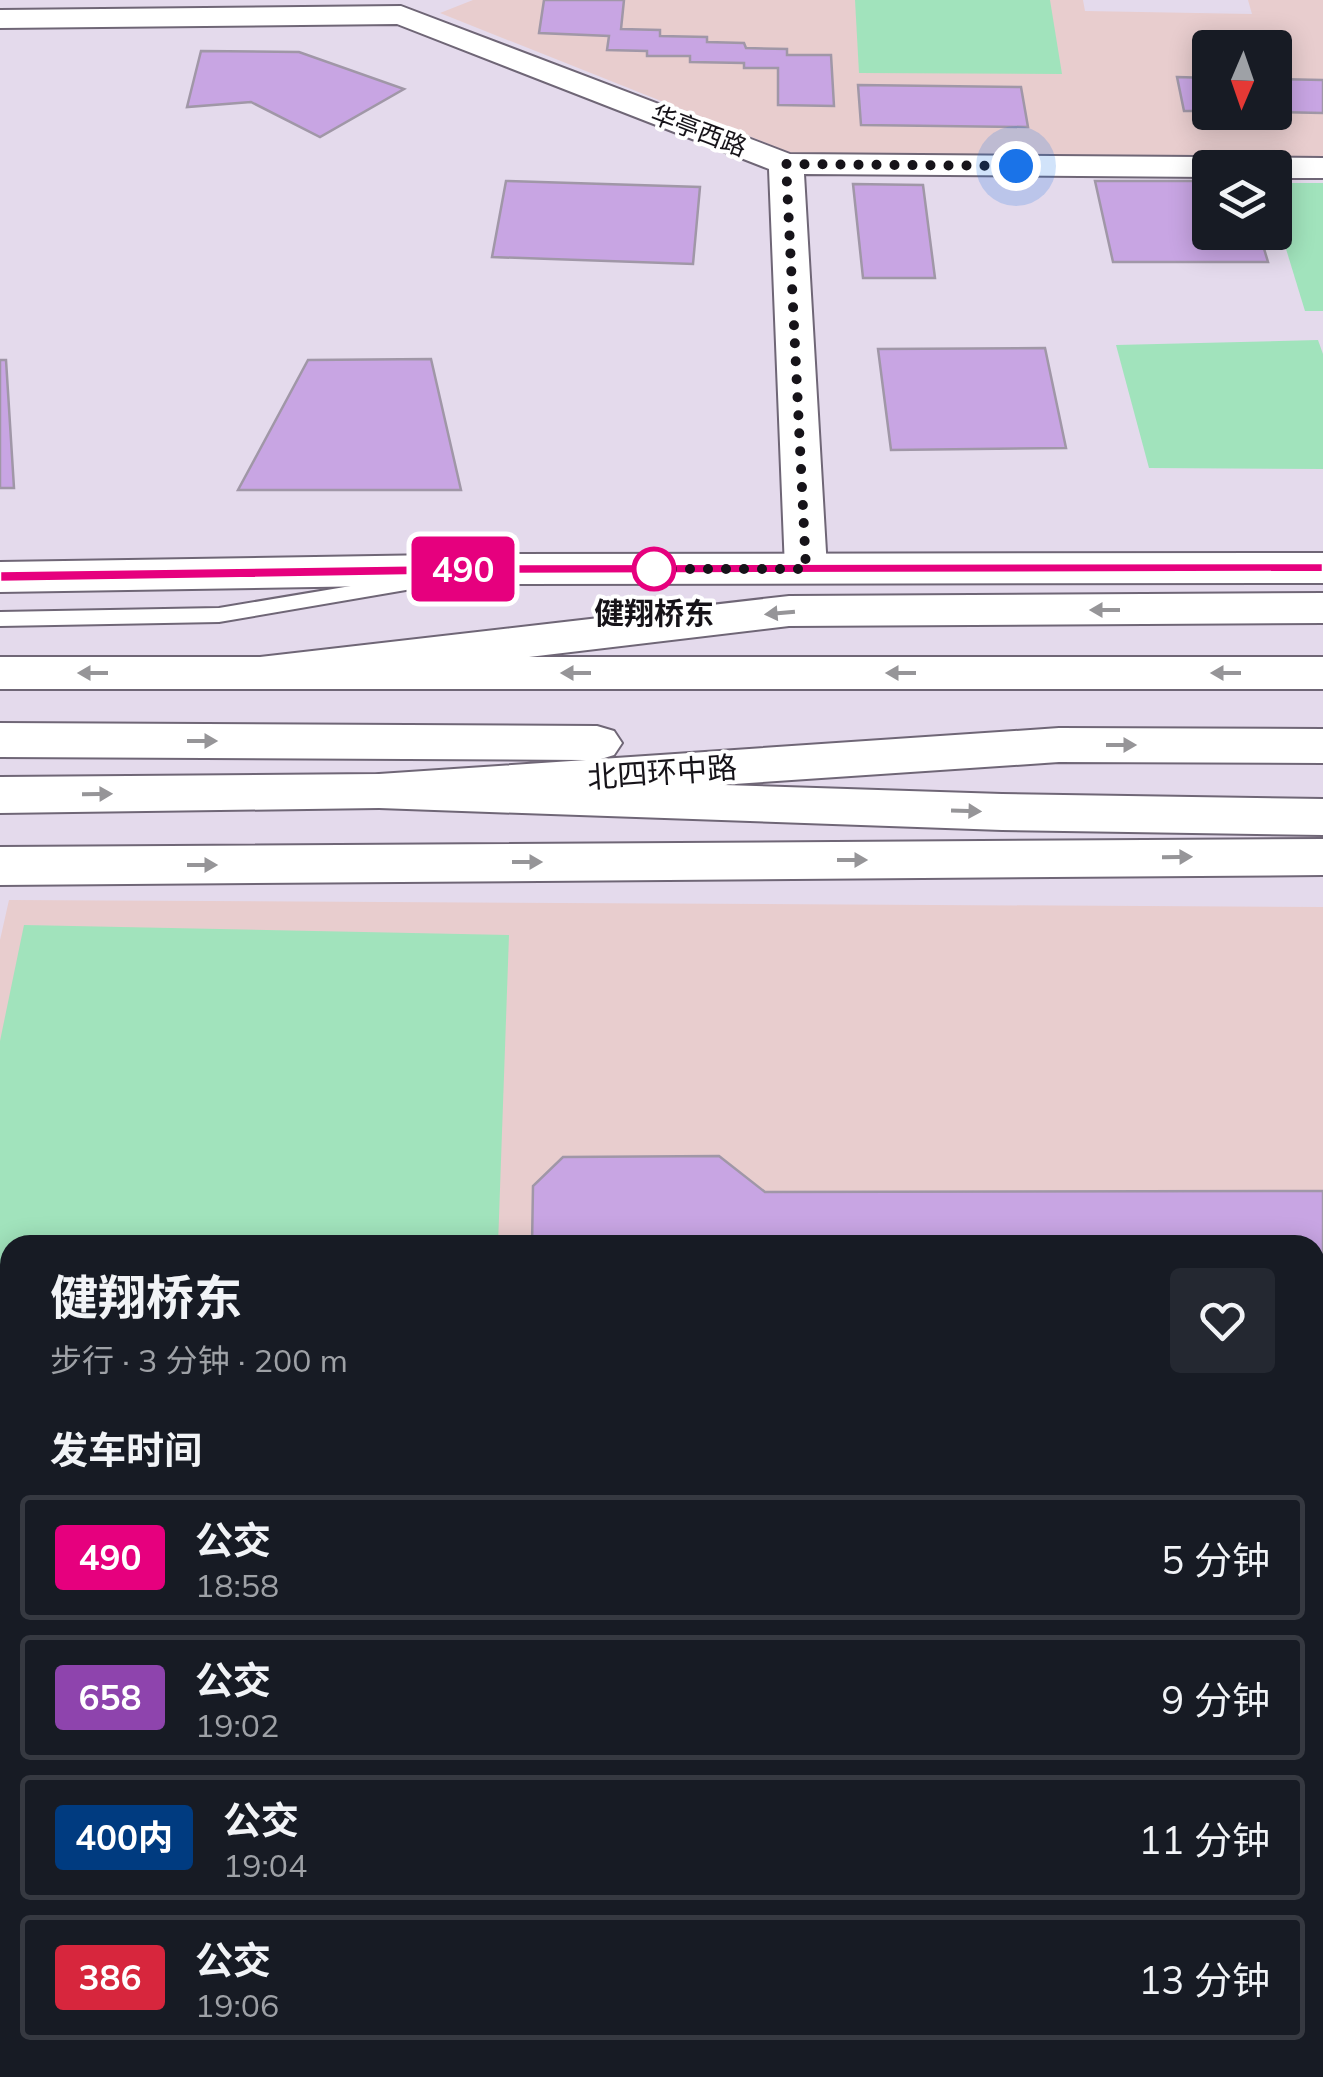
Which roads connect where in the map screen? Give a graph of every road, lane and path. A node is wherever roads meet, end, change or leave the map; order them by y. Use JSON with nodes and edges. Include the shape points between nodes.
{"nodes":[{"id":1,"x":435,"y":0,"type":"edge"},
{"id":2,"x":401,"y":15,"type":"junction"},
{"id":3,"x":0,"y":19,"type":"edge"},
{"id":4,"x":786,"y":164,"type":"junction"},
{"id":5,"x":1323,"y":168,"type":"edge"},
{"id":6,"x":1323,"y":568,"type":"edge"},
{"id":7,"x":497,"y":569,"type":"junction"},
{"id":8,"x":806,"y":569,"type":"junction"},
{"id":9,"x":0,"y":576,"type":"edge"},
{"id":10,"x":1323,"y":608,"type":"edge"},
{"id":11,"x":0,"y":619,"type":"edge"},
{"id":12,"x":0,"y":673,"type":"edge"},
{"id":13,"x":1323,"y":673,"type":"edge"},
{"id":14,"x":260,"y":674,"type":"junction"},
{"id":15,"x":0,"y":740,"type":"edge"},
{"id":16,"x":1059,"y":745,"type":"junction"},
{"id":17,"x":1323,"y":746,"type":"edge"},
{"id":18,"x":379,"y":791,"type":"junction"},
{"id":19,"x":0,"y":795,"type":"edge"},
{"id":20,"x":1320,"y":830,"type":"edge"},
{"id":21,"x":0,"y":866,"type":"edge"}],
"edges":[{"from":1,"to":2,"type":"street"},
{"from":2,"to":3,"type":"street"},
{"from":2,"to":4,"type":"street","name":"华亭西路"},
{"from":4,"to":5,"type":"street"},
{"from":4,"to":8,"type":"street","name":"华亭西路"},
{"from":6,"to":8,"type":"main road"},
{"from":7,"to":8,"type":"main road"},
{"from":7,"to":9,"type":"main road"},
{"from":7,"to":11,"type":"lane","via":[[219,614]]},
{"from":10,"to":14,"type":"main road","one_way":true,"via":[[789,611]]},
{"from":14,"to":12,"type":"main road","one_way":true},
{"from":13,"to":14,"type":"main road","one_way":true},
{"from":15,"to":16,"type":"main road","one_way":true},
{"from":16,"to":17,"type":"main road","name":"北四环中路","one_way":true},
{"from":16,"to":18,"type":"main road","name":"北四环中路"},
{"from":19,"to":18,"type":"main road","name":"北四环中路","one_way":true},
{"from":18,"to":20,"type":"main road","one_way":true},
{"from":21,"to":20,"type":"main road","one_way":true}]}
